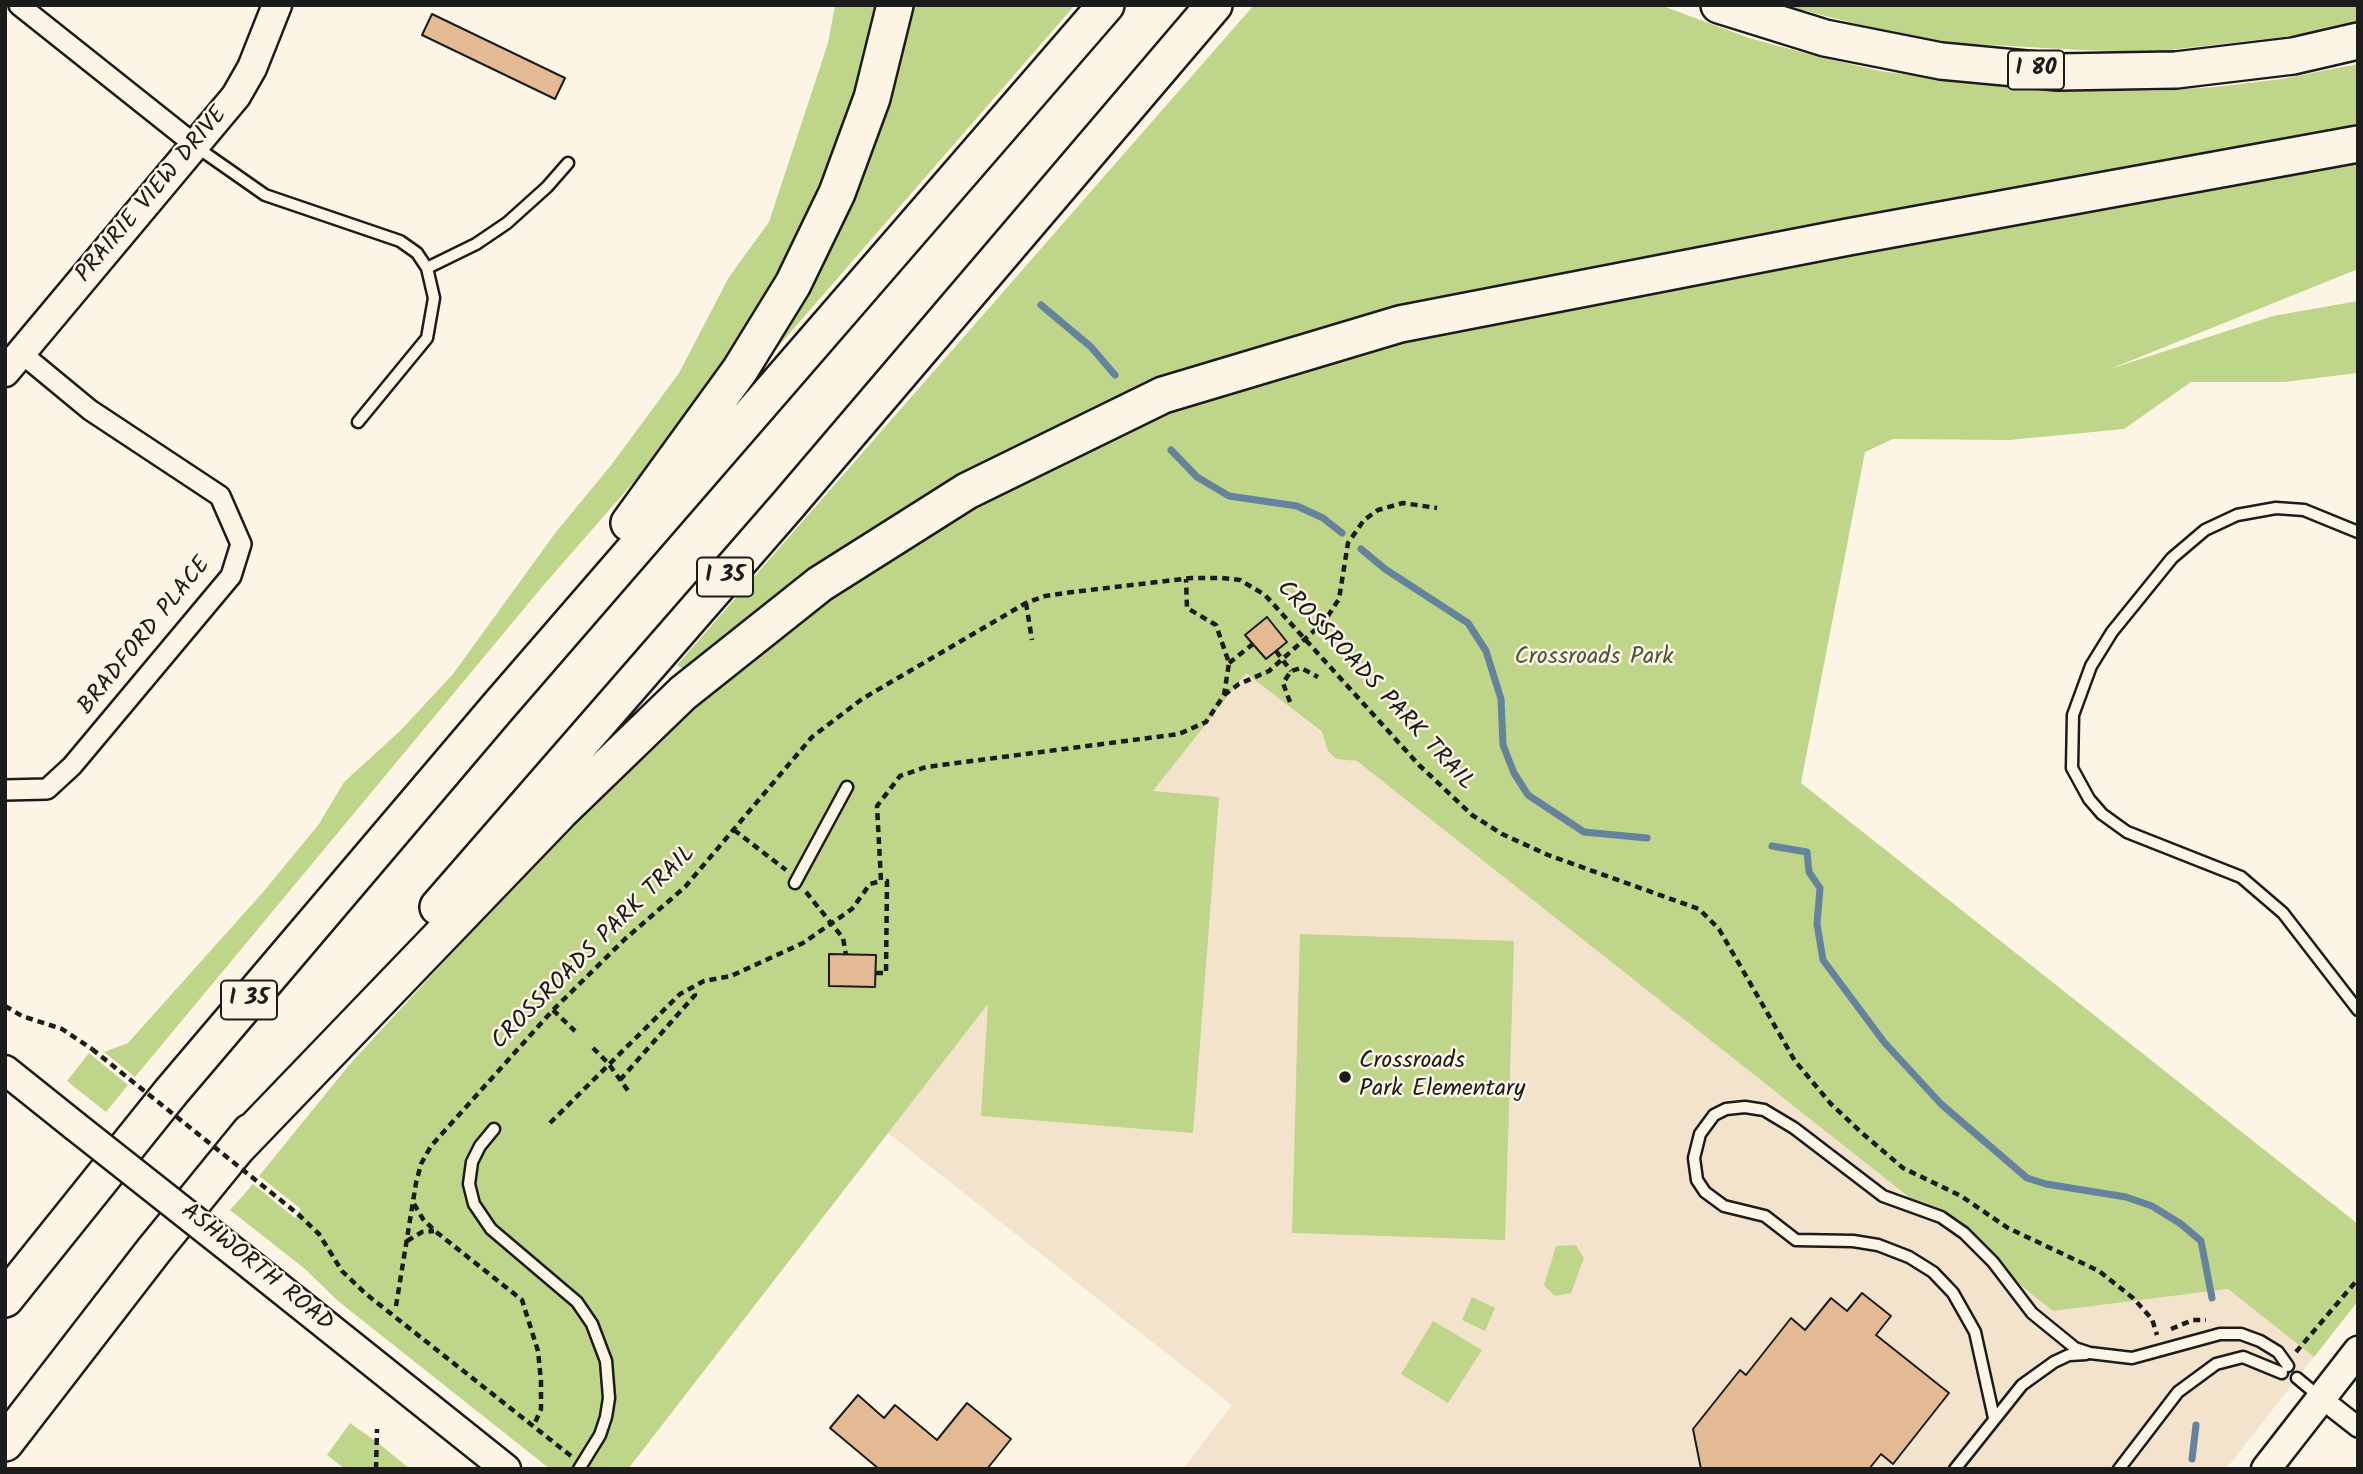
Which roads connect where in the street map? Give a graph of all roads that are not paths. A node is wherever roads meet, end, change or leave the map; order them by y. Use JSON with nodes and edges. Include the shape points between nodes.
{"nodes":[{"id":1,"x":19,"y":5,"type":"edge"},
{"id":2,"x":277,"y":5,"type":"edge"},
{"id":3,"x":895,"y":5,"type":"edge"},
{"id":4,"x":1106,"y":5,"type":"edge"},
{"id":5,"x":1214,"y":5,"type":"edge"},
{"id":6,"x":1719,"y":5,"type":"edge"},
{"id":7,"x":2358,"y":41,"type":"edge"},
{"id":8,"x":2358,"y":144,"type":"edge"},
{"id":9,"x":195,"y":145,"type":"junction"},
{"id":10,"x":568,"y":163,"type":"dead end"},
{"id":11,"x":427,"y":268,"type":"junction"},
{"id":12,"x":13,"y":363,"type":"edge"},
{"id":13,"x":358,"y":422,"type":"dead end"},
{"id":14,"x":2358,"y":532,"type":"edge"},
{"id":15,"x":498,"y":707,"type":"junction"},
{"id":16,"x":847,"y":787,"type":"dead end"},
{"id":17,"x":5,"y":790,"type":"edge"},
{"id":18,"x":796,"y":881,"type":"road end"},
{"id":19,"x":2358,"y":1010,"type":"edge"},
{"id":20,"x":5,"y":1070,"type":"edge"},
{"id":21,"x":494,"y":1129,"type":"dead end"},
{"id":22,"x":236,"y":1149,"type":"junction"},
{"id":23,"x":5,"y":1299,"type":"edge"},
{"id":24,"x":2358,"y":1351,"type":"edge"},
{"id":25,"x":2090,"y":1353,"type":"junction"},
{"id":26,"x":2297,"y":1378,"type":"dead end"},
{"id":27,"x":2321,"y":1398,"type":"junction"},
{"id":28,"x":1994,"y":1418,"type":"junction"},
{"id":29,"x":2358,"y":1427,"type":"edge"},
{"id":30,"x":5,"y":1443,"type":"edge"},
{"id":31,"x":579,"y":1468,"type":"edge"},
{"id":32,"x":506,"y":1469,"type":"edge"},
{"id":33,"x":1955,"y":1469,"type":"edge"},
{"id":34,"x":2119,"y":1469,"type":"edge"},
{"id":35,"x":2266,"y":1469,"type":"edge"}],
"edges":[{"from":1,"to":9,"type":"street"},
{"from":2,"to":9,"type":"main road","name":"PRAIRIE VIEW DRIVE","via":[[242,87]]},
{"from":3,"to":15,"type":"highway","via":[[872,98],[846,170],[793,284],[740,370]]},
{"from":4,"to":15,"type":"highway","number":"I 35"},
{"from":5,"to":22,"type":"highway","number":"I 35","via":[[797,495],[416,932]]},
{"from":6,"to":7,"type":"highway","number":"I 80","via":[[1825,38],[1941,61],[2058,72],[2176,70],[2292,56]]},
{"from":8,"to":22,"type":"highway","via":[[1400,324],[1163,395],[968,491],[820,584],[682,693],[560,812]]},
{"from":9,"to":11,"type":"lane","via":[[265,195],[400,241]]},
{"from":9,"to":12,"type":"main road","name":"PRAIRIE VIEW DRIVE"},
{"from":10,"to":11,"type":"lane","via":[[507,223]]},
{"from":11,"to":13,"type":"lane","via":[[434,298],[426,338]]},
{"from":12,"to":17,"type":"street","name":"BRADFORD PLACE","via":[[220,496],[241,544],[231,576],[72,766],[47,789]]},
{"from":14,"to":19,"type":"lane","via":[[2304,510],[2276,508],[2237,515],[2205,530],[2172,558],[2112,632],[2091,666],[2073,715],[2072,768],[2089,799],[2127,832],[2241,877],[2283,913]]},
{"from":15,"to":23,"type":"highway","number":"I 35","via":[[171,1092]]},
{"from":16,"to":18,"type":"lane"},
{"from":20,"to":32,"type":"main road","name":"ASHWORTH ROAD","bridge":true},
{"from":21,"to":31,"type":"lane","via":[[472,1162],[469,1184],[474,1204],[491,1229],[577,1302],[593,1324],[606,1361],[606,1416]]},
{"from":22,"to":30,"type":"highway","number":"I 35"},
{"from":24,"to":27,"type":"main road"},
{"from":25,"to":28,"type":"lane","via":[[2069,1354],[2054,1362],[2022,1385]]},
{"from":25,"to":28,"type":"lane","via":[[2050,1330],[1993,1262],[1941,1217],[1883,1195],[1764,1110],[1745,1107],[1714,1115],[1700,1134],[1694,1158],[1697,1180],[1705,1192],[1724,1206],[1765,1216],[1796,1240],[1878,1245],[1933,1272],[1953,1293],[1975,1332]]},
{"from":25,"to":34,"type":"lane","via":[[2132,1358],[2220,1334],[2241,1334],[2278,1352],[2285,1369],[2243,1357],[2200,1374],[2178,1392]]},
{"from":26,"to":27,"type":"lane"},
{"from":27,"to":29,"type":"street"},
{"from":27,"to":35,"type":"main road"},
{"from":28,"to":33,"type":"lane"}]}
